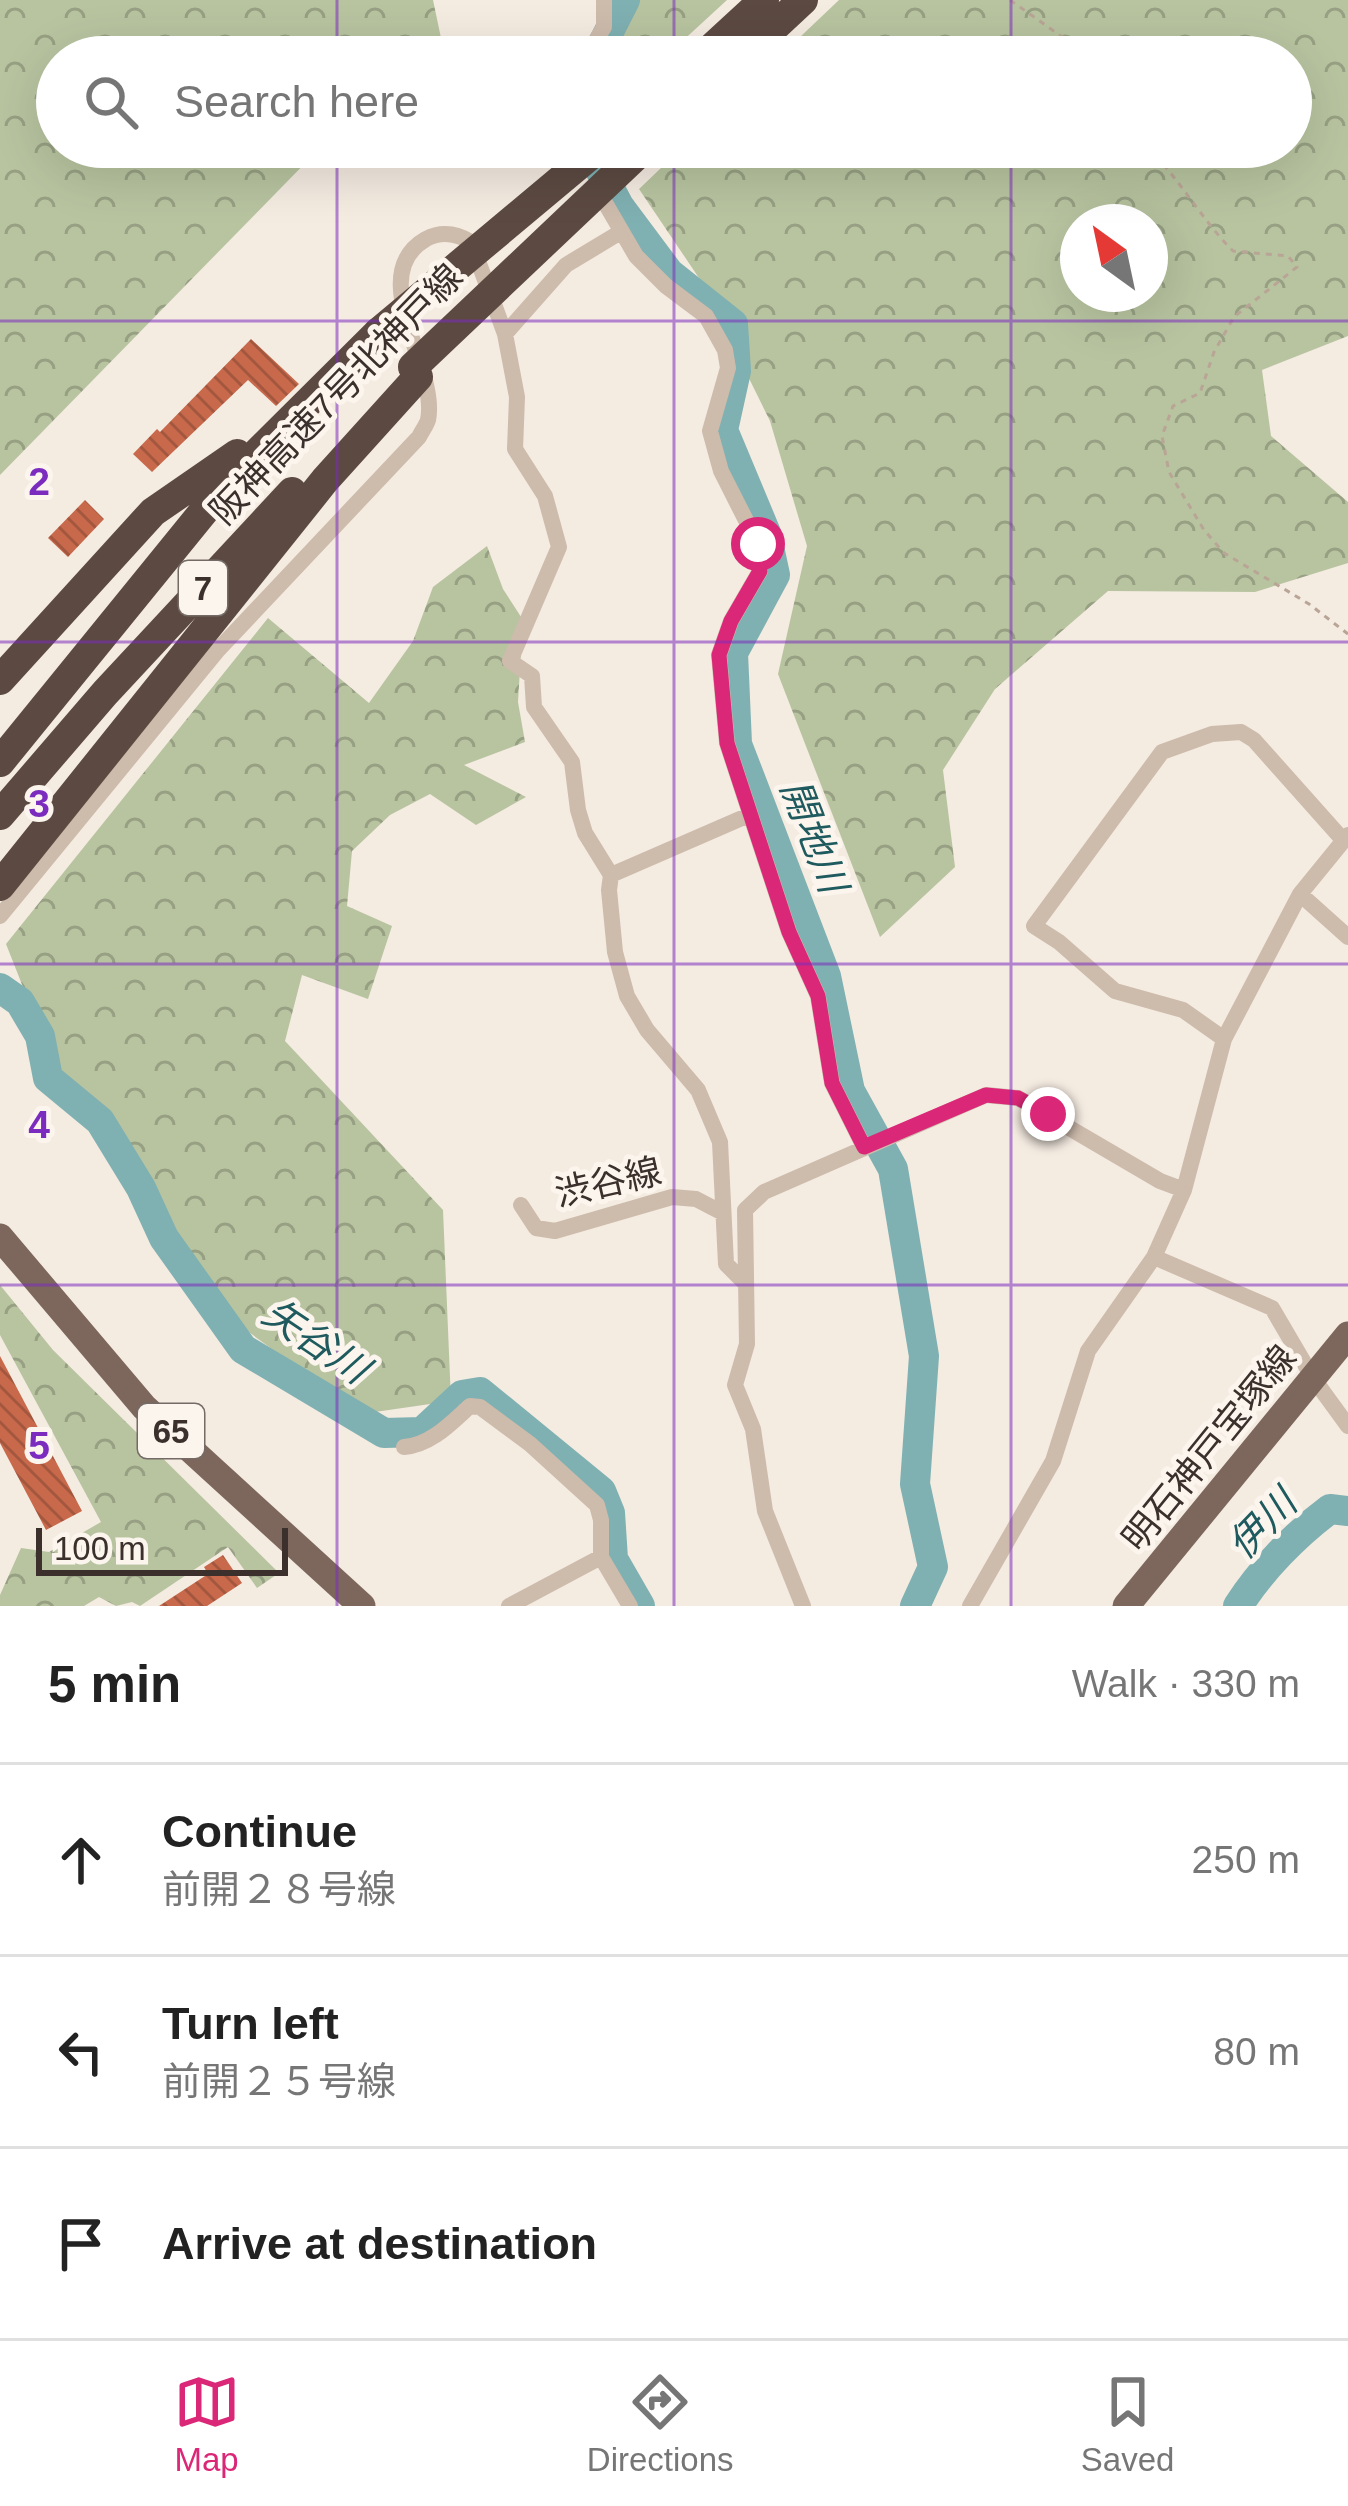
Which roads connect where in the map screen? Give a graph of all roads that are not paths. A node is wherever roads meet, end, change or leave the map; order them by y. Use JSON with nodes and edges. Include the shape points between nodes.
{"nodes":[{"id":1,"x":604,"y":0,"type":"edge"},
{"id":2,"x":783,"y":7,"type":"edge"},
{"id":3,"x":599,"y":36,"type":"edge"},
{"id":4,"x":736,"y":36,"type":"edge"},
{"id":5,"x":759,"y":36,"type":"edge"},
{"id":6,"x":575,"y":168,"type":"edge"},
{"id":7,"x":586,"y":168,"type":"edge"},
{"id":8,"x":623,"y":168,"type":"edge"},
{"id":9,"x":619,"y":233,"type":"junction"},
{"id":10,"x":505,"y":334,"type":"junction"},
{"id":11,"x":416,"y":372,"type":"junction"},
{"id":12,"x":300,"y":410,"type":"junction"},
{"id":13,"x":0,"y":680,"type":"edge"},
{"id":14,"x":0,"y":762,"type":"edge"},
{"id":15,"x":0,"y":815,"type":"edge"},
{"id":16,"x":749,"y":815,"type":"junction"},
{"id":17,"x":1346,"y":837,"type":"edge"},
{"id":18,"x":611,"y":875,"type":"junction"},
{"id":19,"x":0,"y":886,"type":"edge"},
{"id":20,"x":1300,"y":894,"type":"junction"},
{"id":21,"x":0,"y":916,"type":"edge"},
{"id":22,"x":1348,"y":937,"type":"edge"},
{"id":23,"x":1224,"y":1039,"type":"junction"},
{"id":24,"x":865,"y":1146,"type":"junction"},
{"id":25,"x":1184,"y":1190,"type":"junction"},
{"id":26,"x":521,"y":1204,"type":"dead end"},
{"id":27,"x":721,"y":1211,"type":"junction"},
{"id":28,"x":0,"y":1237,"type":"edge"},
{"id":29,"x":1154,"y":1256,"type":"junction"},
{"id":30,"x":745,"y":1283,"type":"junction"},
{"id":31,"x":1348,"y":1335,"type":"edge"},
{"id":32,"x":1313,"y":1378,"type":"junction"},
{"id":33,"x":1348,"y":1426,"type":"edge"},
{"id":34,"x":404,"y":1447,"type":"dead end"},
{"id":35,"x":601,"y":1557,"type":"junction"},
{"id":36,"x":362,"y":1606,"type":"edge"},
{"id":37,"x":509,"y":1606,"type":"edge"},
{"id":38,"x":629,"y":1606,"type":"edge"},
{"id":39,"x":802,"y":1606,"type":"edge"},
{"id":40,"x":970,"y":1606,"type":"edge"},
{"id":41,"x":1126,"y":1606,"type":"edge"}],
"edges":[{"from":1,"to":3,"type":"street"},
{"from":2,"to":4,"type":"highway"},
{"from":2,"to":5,"type":"highway"},
{"from":6,"to":12,"type":"highway","name":"阪神高速7号北神戸線","number":"7","bridge":true,"via":[[379,332]]},
{"from":7,"to":9,"type":"street"},
{"from":8,"to":11,"type":"highway","bridge":true},
{"from":9,"to":10,"type":"street","via":[[566,265]]},
{"from":9,"to":16,"type":"street","via":[[706,316],[725,350],[728,368],[710,431],[758,544],[760,571],[719,655],[727,743]]},
{"from":10,"to":18,"type":"street","via":[[517,397],[515,449],[544,496],[559,547],[510,661],[532,676],[534,707],[572,762],[578,810]]},
{"from":10,"to":21,"type":"street","via":[[471,242],[438,234],[412,250],[400,271],[427,397],[419,437],[218,650]]},
{"from":11,"to":15,"type":"highway","name":"阪神高速7号北神戸線","number":"7","via":[[105,693]]},
{"from":11,"to":19,"type":"highway"},
{"from":12,"to":13,"type":"highway","via":[[153,512]]},
{"from":12,"to":14,"type":"highway","name":"阪神高速7号北神戸線","number":"7","via":[[226,484]]},
{"from":16,"to":18,"type":"street"},
{"from":16,"to":24,"type":"street","via":[[818,996],[832,1083]]},
{"from":17,"to":20,"type":"street"},
{"from":17,"to":23,"type":"street","via":[[1254,740],[1241,732],[1212,734],[1162,752],[1034,926],[1115,991],[1183,1010]]},
{"from":18,"to":27,"type":"street","via":[[615,952],[627,996],[698,1090],[720,1142]]},
{"from":20,"to":22,"type":"street"},
{"from":20,"to":23,"type":"street"},
{"from":23,"to":25,"type":"street"},
{"from":24,"to":25,"type":"street","via":[[986,1095],[1018,1098]]},
{"from":24,"to":30,"type":"street","via":[[764,1192],[745,1210]]},
{"from":25,"to":29,"type":"street"},
{"from":26,"to":27,"type":"street","name":"渋谷線","via":[[536,1228],[555,1231],[672,1196]]},
{"from":27,"to":30,"type":"street","via":[[726,1264]]},
{"from":28,"to":36,"type":"main road","number":"65","via":[[144,1407]]},
{"from":29,"to":32,"type":"street","via":[[1272,1308]]},
{"from":29,"to":40,"type":"street","via":[[1088,1351],[1053,1461]]},
{"from":30,"to":39,"type":"street","via":[[747,1344],[735,1384],[753,1430],[765,1510]]},
{"from":31,"to":32,"type":"main road","name":"明石神戸宝塚線"},
{"from":32,"to":33,"type":"street"},
{"from":32,"to":41,"type":"main road","name":"明石神戸宝塚線"},
{"from":34,"to":35,"type":"street","via":[[480,1407],[597,1505]]},
{"from":35,"to":37,"type":"street"},
{"from":35,"to":38,"type":"street"}]}
